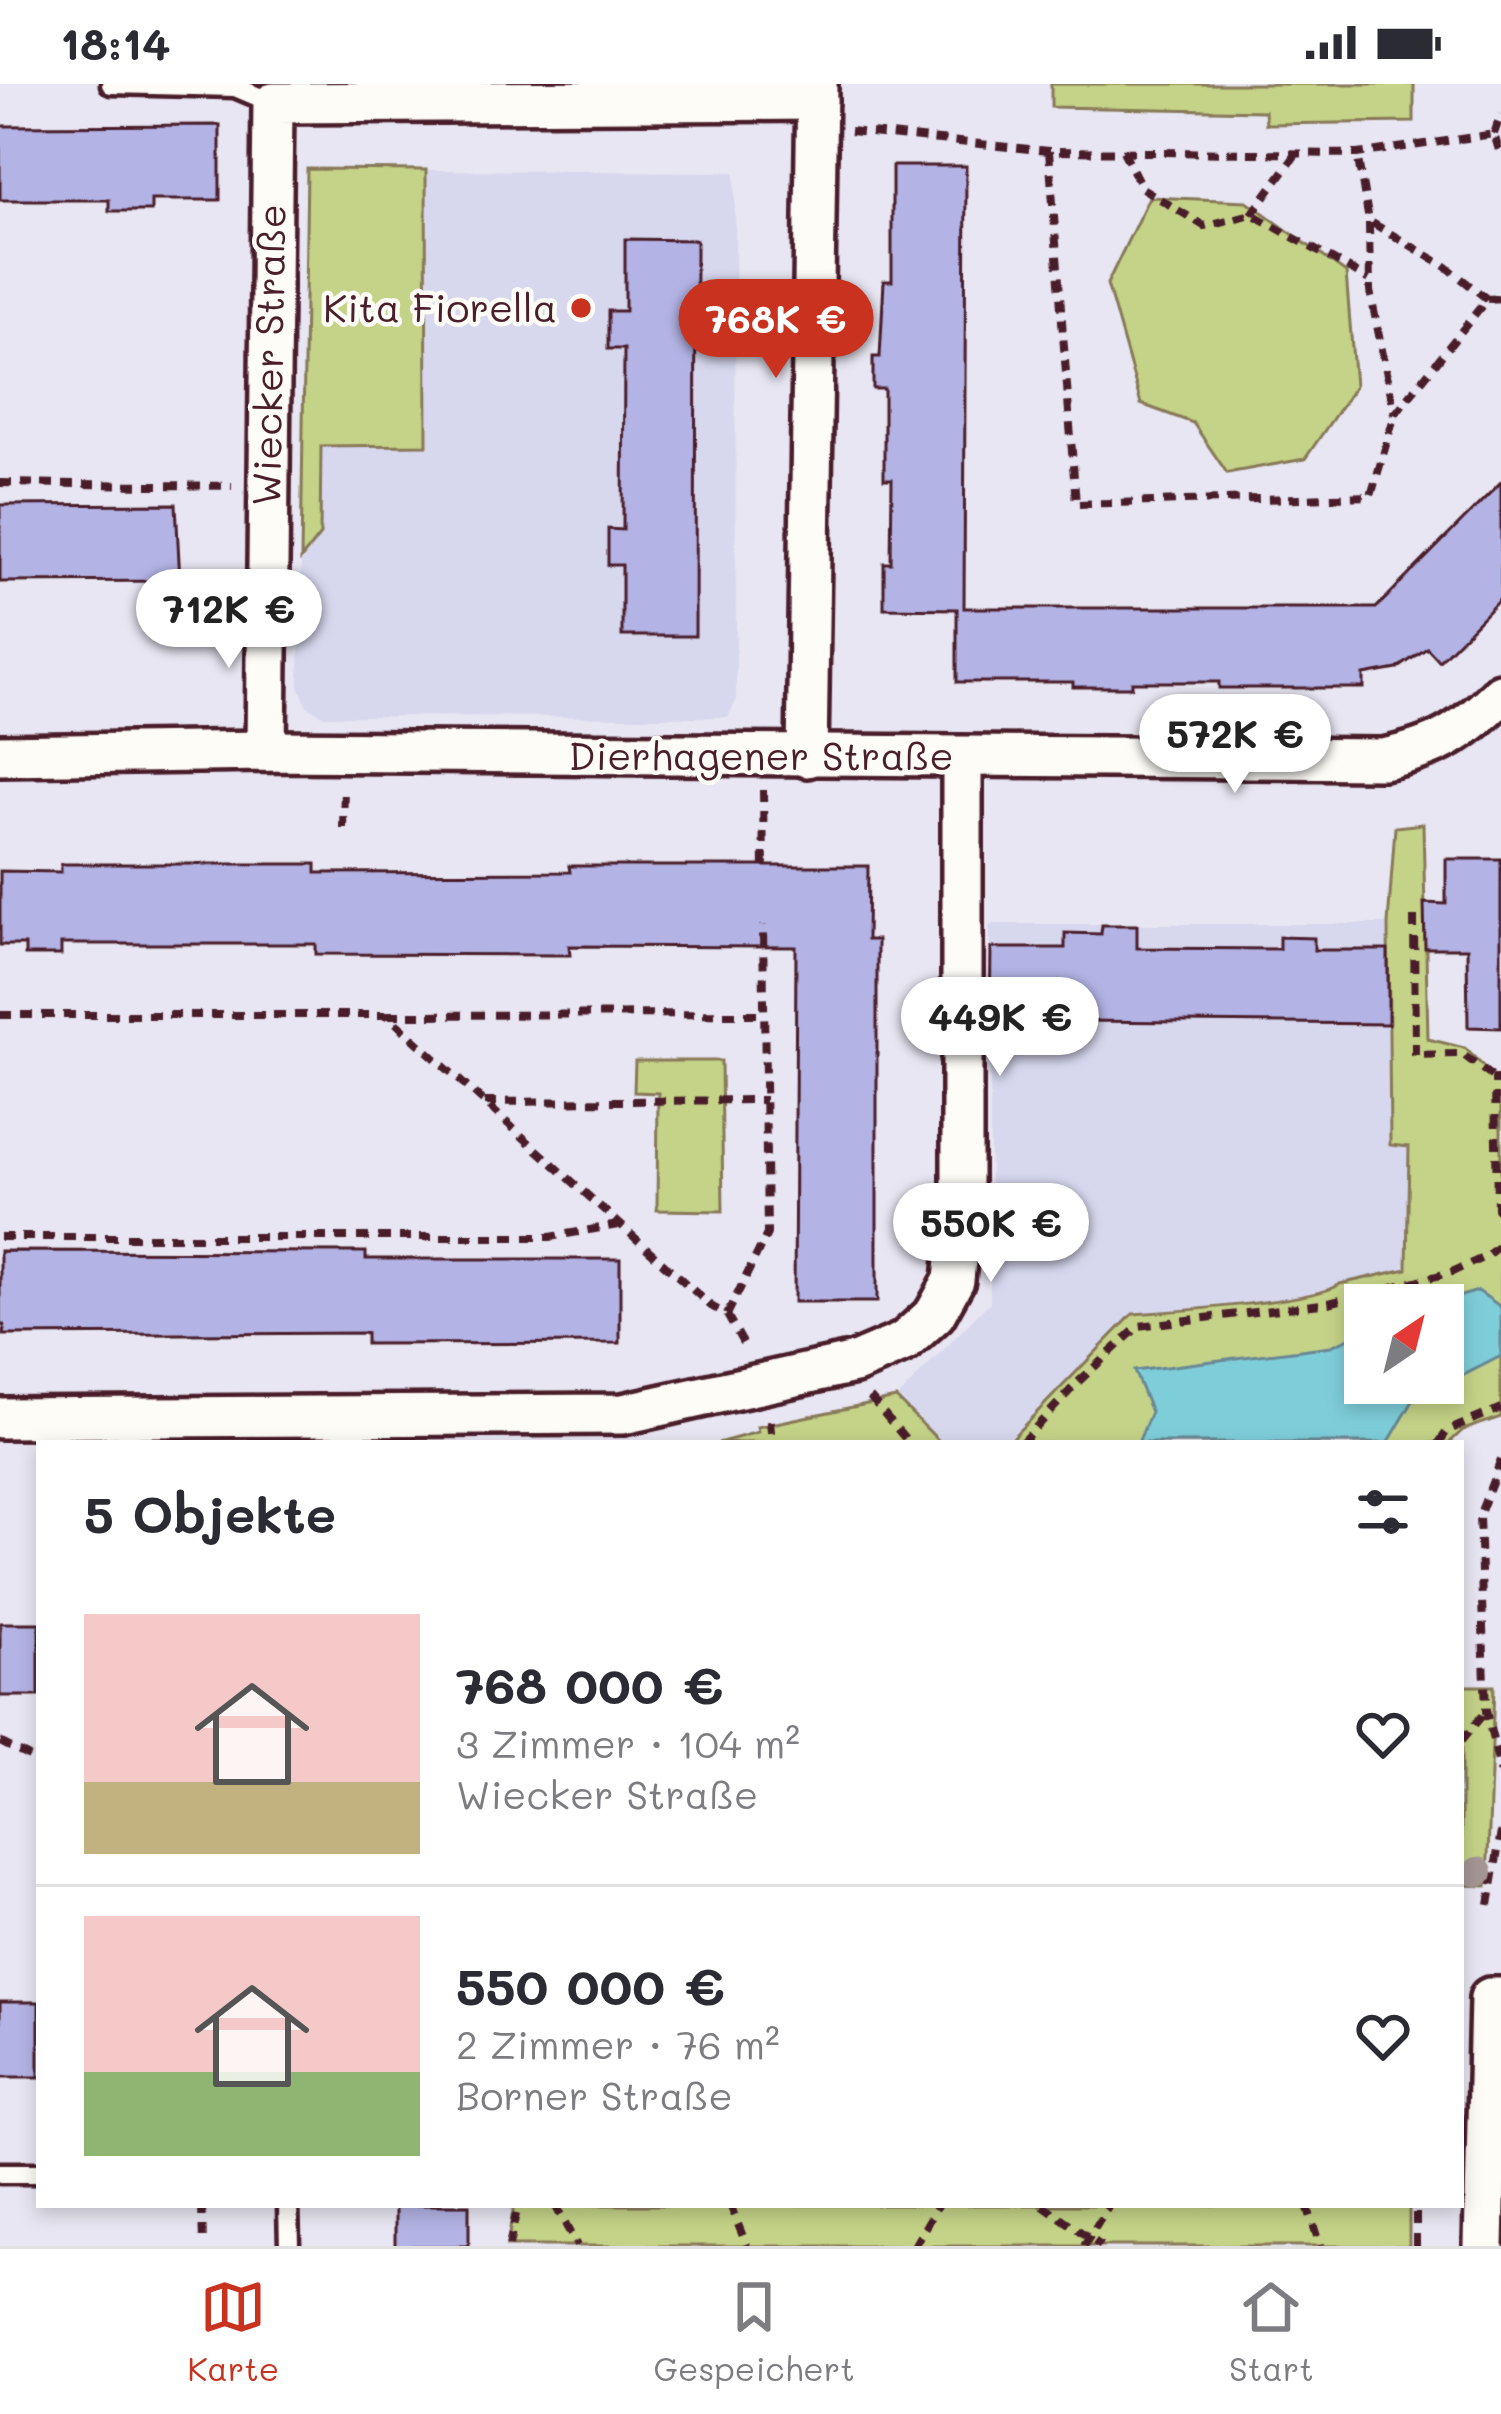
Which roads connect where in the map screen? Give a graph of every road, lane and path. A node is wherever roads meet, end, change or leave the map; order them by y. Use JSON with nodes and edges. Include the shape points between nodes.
{"nodes":[{"id":1,"x":111,"y":84,"type":"edge"},
{"id":2,"x":817,"y":92,"type":"edge"},
{"id":3,"x":273,"y":103,"type":"junction"},
{"id":4,"x":1501,"y":114,"type":"edge"},
{"id":5,"x":847,"y":130,"type":"dead end"},
{"id":6,"x":1494,"y":134,"type":"junction"},
{"id":7,"x":1049,"y":151,"type":"junction"},
{"id":8,"x":1123,"y":151,"type":"junction"},
{"id":9,"x":1297,"y":153,"type":"junction"},
{"id":10,"x":1357,"y":154,"type":"junction"},
{"id":11,"x":1501,"y":157,"type":"edge"},
{"id":12,"x":1252,"y":214,"type":"junction"},
{"id":13,"x":1369,"y":221,"type":"junction"},
{"id":14,"x":1369,"y":280,"type":"junction"},
{"id":15,"x":1501,"y":298,"type":"edge"},
{"id":16,"x":1486,"y":299,"type":"junction"},
{"id":17,"x":1395,"y":414,"type":"junction"},
{"id":18,"x":0,"y":483,"type":"edge"},
{"id":19,"x":241,"y":486,"type":"dead end"},
{"id":20,"x":1501,"y":694,"type":"edge"},
{"id":21,"x":266,"y":752,"type":"junction"},
{"id":22,"x":0,"y":754,"type":"edge"},
{"id":23,"x":763,"y":756,"type":"junction"},
{"id":24,"x":807,"y":757,"type":"junction"},
{"id":25,"x":962,"y":758,"type":"junction"},
{"id":26,"x":764,"y":873,"type":"dead end"},
{"id":27,"x":1414,"y":917,"type":"dead end"},
{"id":28,"x":763,"y":926,"type":"dead end"},
{"id":29,"x":764,"y":1014,"type":"junction"},
{"id":30,"x":0,"y":1015,"type":"edge"},
{"id":31,"x":387,"y":1015,"type":"junction"},
{"id":32,"x":1498,"y":1079,"type":"edge"},
{"id":33,"x":765,"y":1100,"type":"junction"},
{"id":34,"x":483,"y":1102,"type":"junction"},
{"id":35,"x":1501,"y":1212,"type":"edge"},
{"id":36,"x":620,"y":1225,"type":"junction"},
{"id":37,"x":0,"y":1237,"type":"edge"},
{"id":38,"x":1501,"y":1244,"type":"edge"},
{"id":39,"x":855,"y":1364,"type":"junction"},
{"id":40,"x":1501,"y":1408,"type":"edge"},
{"id":41,"x":0,"y":1418,"type":"edge"},
{"id":42,"x":908,"y":1440,"type":"edge"},
{"id":43,"x":1024,"y":1440,"type":"edge"},
{"id":44,"x":1441,"y":1440,"type":"edge"},
{"id":45,"x":1501,"y":1460,"type":"edge"},
{"id":46,"x":1486,"y":1711,"type":"junction"},
{"id":47,"x":1464,"y":1737,"type":"edge"},
{"id":48,"x":0,"y":1742,"type":"edge"},
{"id":49,"x":36,"y":1760,"type":"edge"},
{"id":50,"x":1501,"y":1774,"type":"edge"},
{"id":51,"x":1501,"y":1832,"type":"edge"},
{"id":52,"x":1489,"y":1905,"type":"dead end"},
{"id":53,"x":1501,"y":1998,"type":"edge"},
{"id":54,"x":0,"y":2173,"type":"edge"},
{"id":55,"x":36,"y":2173,"type":"edge"},
{"id":56,"x":202,"y":2208,"type":"edge"},
{"id":57,"x":288,"y":2208,"type":"edge"},
{"id":58,"x":517,"y":2208,"type":"edge"},
{"id":59,"x":557,"y":2208,"type":"edge"},
{"id":60,"x":731,"y":2208,"type":"edge"},
{"id":61,"x":936,"y":2208,"type":"edge"},
{"id":62,"x":1047,"y":2208,"type":"edge"},
{"id":63,"x":1107,"y":2208,"type":"edge"},
{"id":64,"x":1308,"y":2208,"type":"edge"},
{"id":65,"x":1416,"y":2208,"type":"edge"},
{"id":66,"x":1087,"y":2242,"type":"edge"},
{"id":67,"x":1322,"y":2245,"type":"edge"},
{"id":68,"x":203,"y":2246,"type":"edge"},
{"id":69,"x":289,"y":2246,"type":"edge"},
{"id":70,"x":509,"y":2246,"type":"edge"},
{"id":71,"x":577,"y":2246,"type":"edge"},
{"id":72,"x":747,"y":2246,"type":"edge"},
{"id":73,"x":914,"y":2246,"type":"edge"},
{"id":74,"x":1101,"y":2246,"type":"edge"},
{"id":75,"x":1416,"y":2246,"type":"edge"},
{"id":76,"x":1484,"y":2246,"type":"edge"}],
"edges":[{"from":1,"to":3,"type":"lane","via":[[235,87]]},
{"from":2,"to":3,"type":"street"},
{"from":2,"to":24,"type":"street"},
{"from":3,"to":21,"type":"street","name":"Wiecker Straße"},
{"from":4,"to":6,"type":"path"},
{"from":5,"to":7,"type":"path"},
{"from":6,"to":10,"type":"path"},
{"from":6,"to":11,"type":"path"},
{"from":7,"to":8,"type":"path"},
{"from":7,"to":17,"type":"path","via":[[1076,504],[1371,496]]},
{"from":8,"to":9,"type":"path"},
{"from":8,"to":12,"type":"path","via":[[1142,188],[1204,226]]},
{"from":9,"to":10,"type":"path"},
{"from":9,"to":12,"type":"path"},
{"from":10,"to":13,"type":"path"},
{"from":12,"to":14,"type":"path"},
{"from":13,"to":14,"type":"path"},
{"from":13,"to":16,"type":"path"},
{"from":14,"to":17,"type":"path"},
{"from":15,"to":16,"type":"path"},
{"from":16,"to":17,"type":"path"},
{"from":18,"to":19,"type":"path"},
{"from":20,"to":25,"type":"street","name":"Dierhagener Straße","via":[[1469,726],[1427,750],[1383,759]]},
{"from":21,"to":22,"type":"street","name":"Dierhagener Straße"},
{"from":21,"to":23,"type":"street","name":"Dierhagener Straße"},
{"from":23,"to":24,"type":"street","name":"Dierhagener Straße"},
{"from":23,"to":26,"type":"path"},
{"from":24,"to":25,"type":"street","name":"Dierhagener Straße"},
{"from":25,"to":39,"type":"street","via":[[962,1199],[954,1280],[935,1314],[904,1342]]},
{"from":27,"to":32,"type":"path","via":[[1415,1055],[1462,1054]]},
{"from":28,"to":29,"type":"path"},
{"from":29,"to":31,"type":"path"},
{"from":29,"to":33,"type":"path"},
{"from":30,"to":31,"type":"path"},
{"from":31,"to":34,"type":"path"},
{"from":32,"to":35,"type":"path"},
{"from":33,"to":34,"type":"path"},
{"from":33,"to":36,"type":"path","via":[[767,1234],[728,1315]]},
{"from":34,"to":36,"type":"path"},
{"from":36,"to":37,"type":"path","via":[[550,1237]]},
{"from":38,"to":43,"type":"path","via":[[1452,1272],[1329,1303],[1139,1326]]},
{"from":39,"to":41,"type":"street","via":[[623,1414]]},
{"from":39,"to":42,"type":"path","via":[[865,1392]]},
{"from":40,"to":44,"type":"path"},
{"from":45,"to":46,"type":"path","via":[[1479,1516]]},
{"from":46,"to":47,"type":"path"},
{"from":46,"to":50,"type":"path"},
{"from":48,"to":49,"type":"path"},
{"from":51,"to":52,"type":"path"},
{"from":53,"to":76,"type":"street","via":[[1490,1998]]},
{"from":54,"to":55,"type":"lane"},
{"from":56,"to":68,"type":"path"},
{"from":57,"to":69,"type":"lane"},
{"from":58,"to":70,"type":"path"},
{"from":59,"to":71,"type":"path"},
{"from":60,"to":72,"type":"path"},
{"from":61,"to":73,"type":"path"},
{"from":62,"to":66,"type":"path"},
{"from":63,"to":66,"type":"path"},
{"from":64,"to":67,"type":"path"},
{"from":65,"to":75,"type":"path"},
{"from":66,"to":74,"type":"path"}]}
